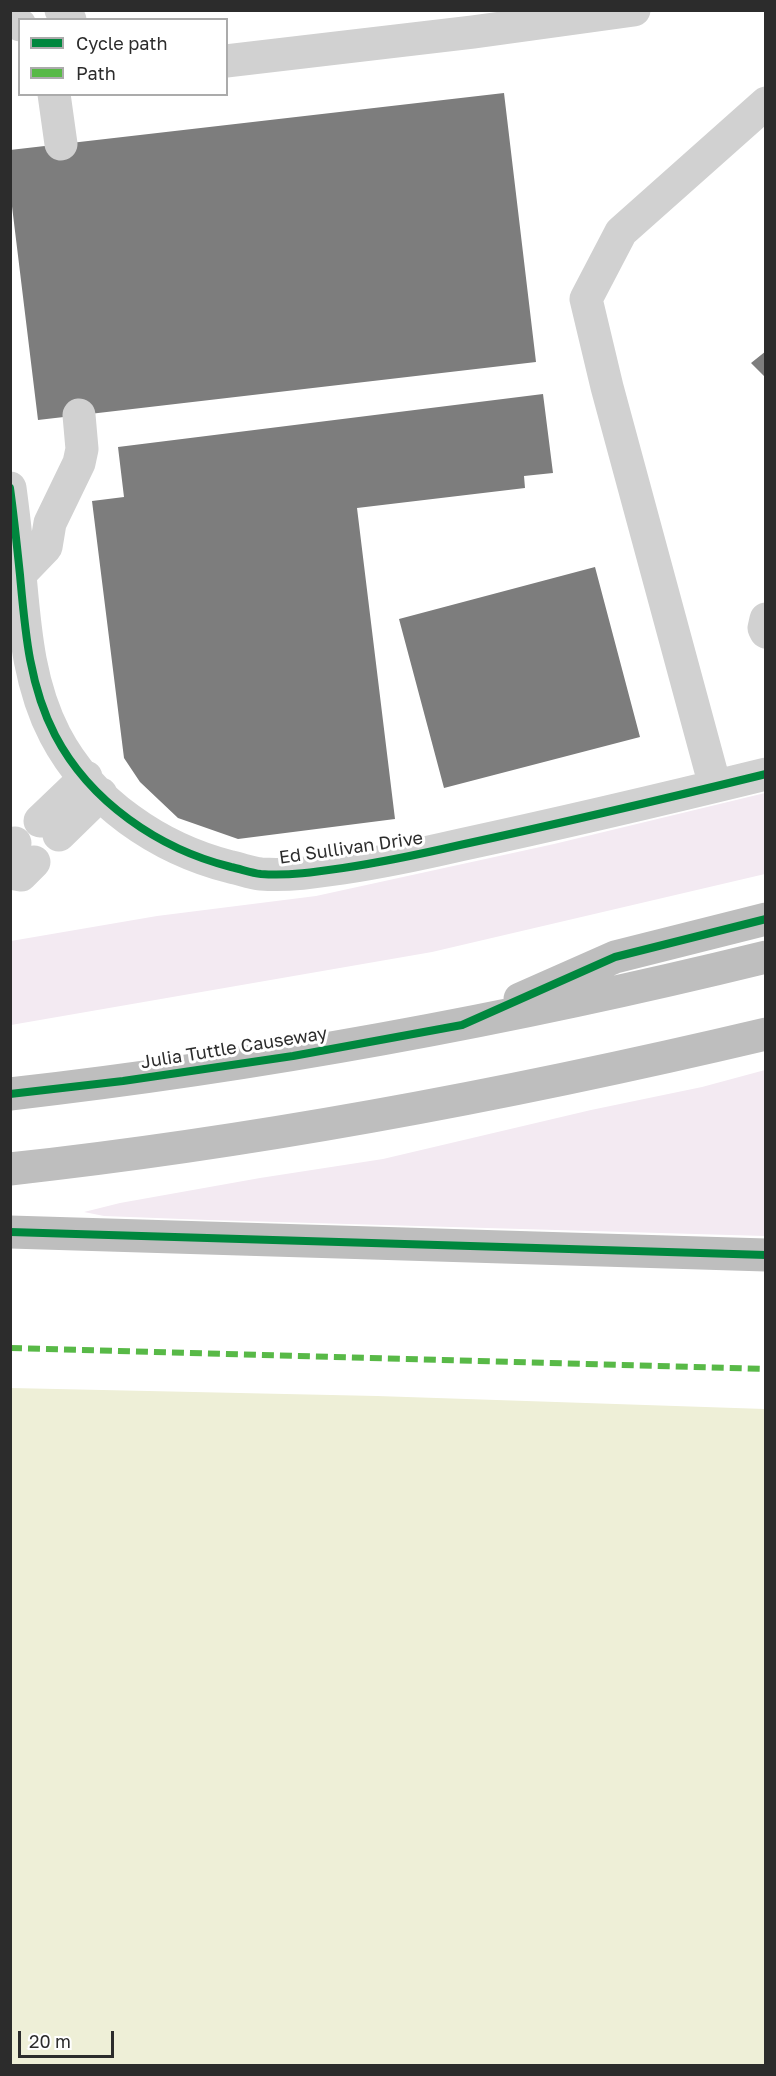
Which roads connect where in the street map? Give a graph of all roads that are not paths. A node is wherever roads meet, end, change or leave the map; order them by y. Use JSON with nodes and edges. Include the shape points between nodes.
{"nodes":[{"id":1,"x":634,"y":10,"type":"edge"},
{"id":2,"x":558,"y":16,"type":"edge"},
{"id":3,"x":228,"y":61,"type":"edge"},
{"id":4,"x":54,"y":96,"type":"edge"},
{"id":5,"x":765,"y":103,"type":"edge"},
{"id":6,"x":61,"y":144,"type":"dead end"},
{"id":7,"x":89,"y":414,"type":"dead end"},
{"id":8,"x":10,"y":488,"type":"edge"},
{"id":9,"x":20,"y":574,"type":"junction"},
{"id":10,"x":765,"y":620,"type":"edge"},
{"id":11,"x":765,"y":632,"type":"edge"},
{"id":12,"x":765,"y":774,"type":"edge"},
{"id":13,"x":93,"y":786,"type":"junction"},
{"id":14,"x":715,"y":786,"type":"junction"},
{"id":15,"x":49,"y":828,"type":"dead end"},
{"id":16,"x":765,"y":919,"type":"edge"},
{"id":17,"x":765,"y":957,"type":"edge"},
{"id":18,"x":462,"y":1025,"type":"junction"},
{"id":19,"x":765,"y":1034,"type":"edge"},
{"id":20,"x":10,"y":1094,"type":"edge"},
{"id":21,"x":10,"y":1169,"type":"edge"},
{"id":22,"x":10,"y":1232,"type":"edge"},
{"id":23,"x":765,"y":1255,"type":"edge"}],
"edges":[{"from":1,"to":2,"type":"street"},
{"from":2,"to":3,"type":"street"},
{"from":4,"to":6,"type":"street"},
{"from":5,"to":14,"type":"street","via":[[621,232],[586,299],[609,398]]},
{"from":7,"to":9,"type":"street","via":[[80,463],[50,523],[46,547]]},
{"from":8,"to":9,"type":"street","name":"Ed Sullivan Drive"},
{"from":9,"to":13,"type":"street","name":"Ed Sullivan Drive","via":[[32,673],[56,735]]},
{"from":10,"to":11,"type":"street"},
{"from":12,"to":14,"type":"street","name":"Ed Sullivan Drive"},
{"from":13,"to":14,"type":"street","name":"Ed Sullivan Drive","via":[[155,838],[185,852],[260,874],[291,874],[391,860]]},
{"from":13,"to":15,"type":"street"},
{"from":16,"to":18,"type":"highway","via":[[615,957]]},
{"from":17,"to":18,"type":"highway","name":"Julia Tuttle Causeway"},
{"from":18,"to":20,"type":"highway","name":"Julia Tuttle Causeway","via":[[293,1056]]},
{"from":19,"to":21,"type":"highway","via":[[421,1109],[186,1148]]},
{"from":22,"to":23,"type":"highway"}]}
